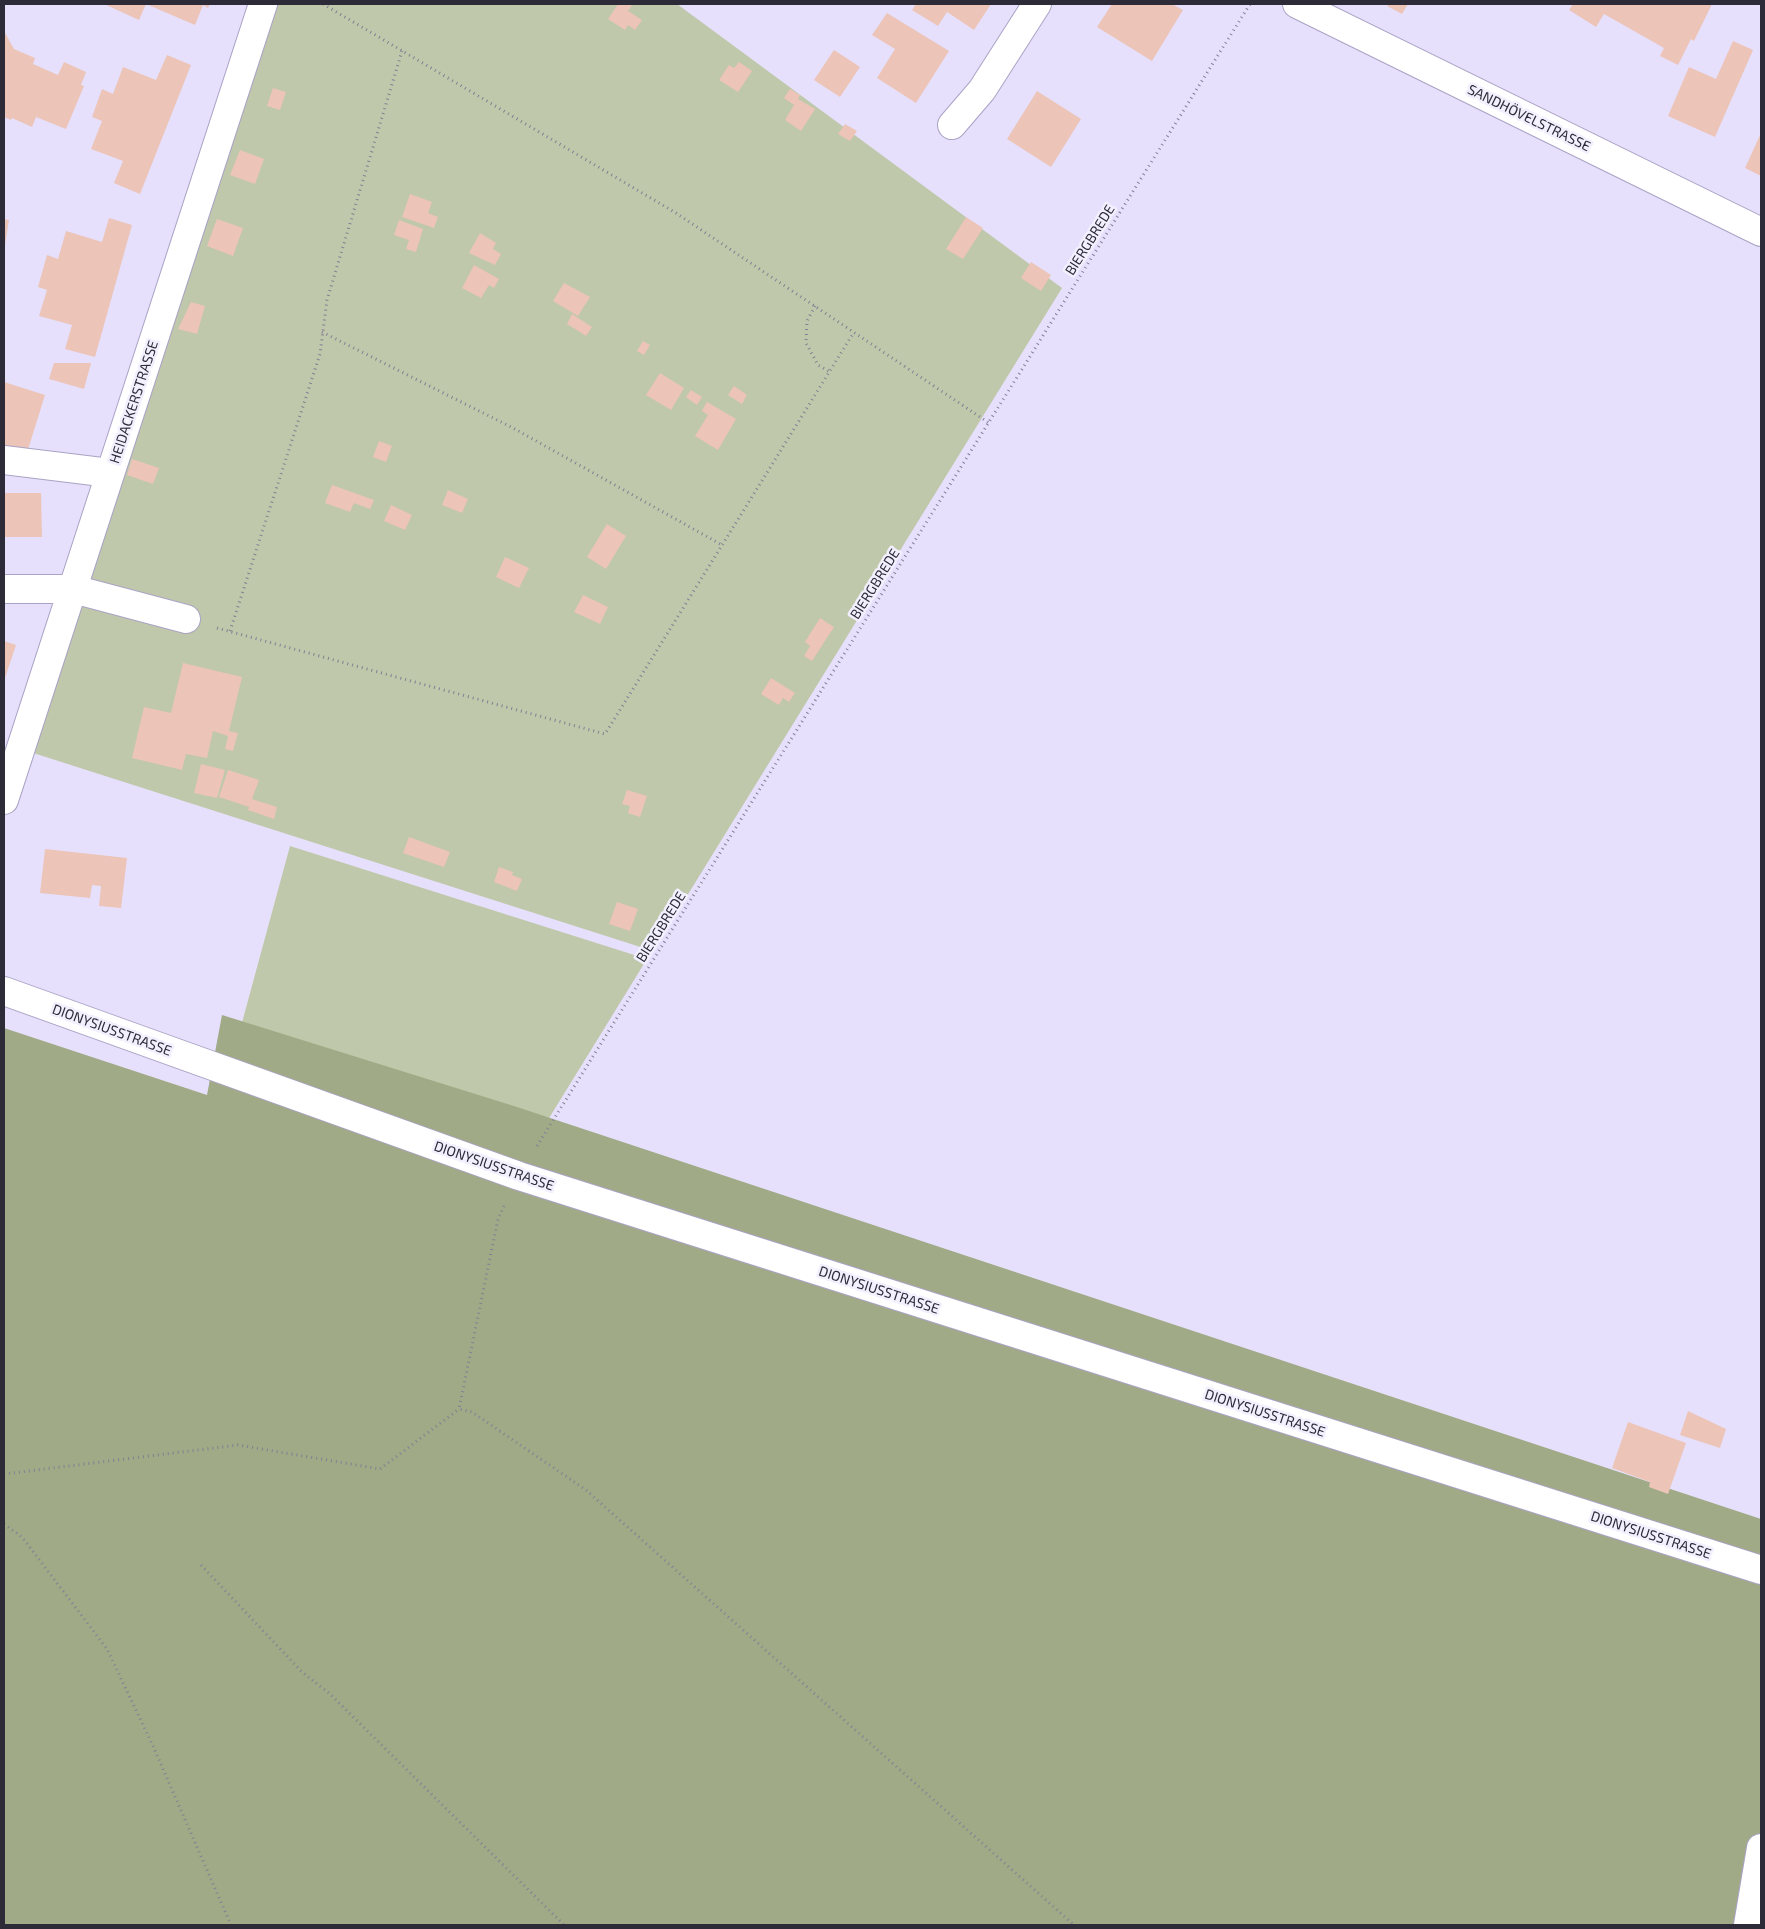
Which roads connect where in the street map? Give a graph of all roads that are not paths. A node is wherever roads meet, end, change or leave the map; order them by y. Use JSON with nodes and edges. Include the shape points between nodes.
{"nodes":[{"id":1,"x":263,"y":4,"type":"edge"},
{"id":2,"x":1037,"y":4,"type":"edge"},
{"id":3,"x":1297,"y":4,"type":"edge"},
{"id":4,"x":952,"y":125,"type":"dead end"},
{"id":5,"x":1761,"y":232,"type":"edge"},
{"id":6,"x":4,"y":460,"type":"edge"},
{"id":7,"x":110,"y":473,"type":"junction"},
{"id":8,"x":4,"y":588,"type":"edge"},
{"id":9,"x":73,"y":589,"type":"junction"},
{"id":10,"x":186,"y":619,"type":"road end"},
{"id":11,"x":4,"y":800,"type":"edge"},
{"id":12,"x":4,"y":991,"type":"edge"},
{"id":13,"x":1761,"y":1570,"type":"edge"},
{"id":14,"x":1761,"y":1848,"type":"edge"},
{"id":15,"x":1748,"y":1925,"type":"edge"}],
"edges":[{"from":1,"to":7,"type":"street","name":"HEIDACKERSTRASSE"},
{"from":2,"to":4,"type":"street","via":[[982,90]]},
{"from":3,"to":5,"type":"street","name":"SANDHÖVELSTRASSE"},
{"from":6,"to":7,"type":"street"},
{"from":7,"to":9,"type":"street","name":"HEIDACKERSTRASSE"},
{"from":8,"to":9,"type":"street"},
{"from":9,"to":10,"type":"street"},
{"from":9,"to":11,"type":"street","name":"HEIDACKERSTRASSE"},
{"from":12,"to":13,"type":"street","name":"DIONYSIUSSTRASSE","via":[[519,1176]]},
{"from":14,"to":15,"type":"street"}]}
